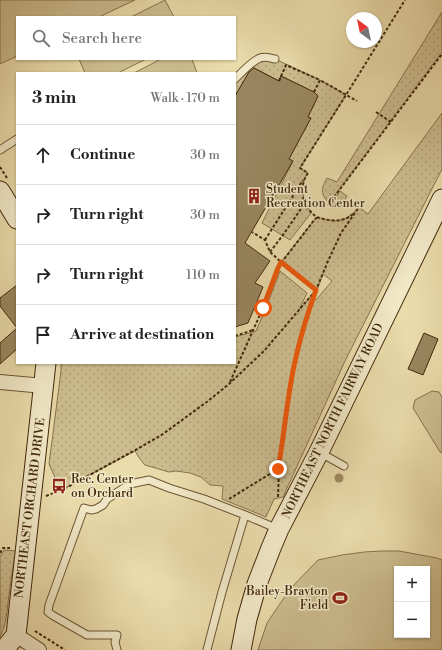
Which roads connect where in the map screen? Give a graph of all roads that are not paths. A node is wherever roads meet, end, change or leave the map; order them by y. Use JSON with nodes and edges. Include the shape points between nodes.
{"nodes":[{"id":1,"x":275,"y":59,"type":"dead end"},
{"id":2,"x":236,"y":77,"type":"edge"},
{"id":3,"x":16,"y":140,"type":"edge"},
{"id":4,"x":0,"y":150,"type":"edge"},
{"id":5,"x":0,"y":191,"type":"edge"},
{"id":6,"x":442,"y":199,"type":"edge"},
{"id":7,"x":16,"y":218,"type":"edge"},
{"id":8,"x":46,"y":364,"type":"edge"},
{"id":9,"x":0,"y":382,"type":"edge"},
{"id":10,"x":44,"y":386,"type":"junction"},
{"id":11,"x":318,"y":452,"type":"junction"},
{"id":12,"x":344,"y":466,"type":"dead end"},
{"id":13,"x":245,"y":515,"type":"junction"},
{"id":14,"x":279,"y":530,"type":"junction"},
{"id":15,"x":16,"y":635,"type":"junction"},
{"id":16,"x":4,"y":650,"type":"edge"},
{"id":17,"x":39,"y":650,"type":"edge"},
{"id":18,"x":117,"y":650,"type":"edge"},
{"id":19,"x":207,"y":650,"type":"edge"},
{"id":20,"x":240,"y":650,"type":"edge"}],
"edges":[{"from":1,"to":2,"type":"lane","via":[[260,58]]},
{"from":3,"to":4,"type":"lane"},
{"from":5,"to":7,"type":"street"},
{"from":6,"to":11,"type":"street","name":"NORTHEAST NORTH FAIRWAY ROAD"},
{"from":8,"to":10,"type":"street","name":"NORTHEAST ORCHARD DRIVE"},
{"from":9,"to":10,"type":"street"},
{"from":10,"to":15,"type":"street","name":"NORTHEAST ORCHARD DRIVE"},
{"from":11,"to":12,"type":"lane"},
{"from":11,"to":14,"type":"street","name":"NORTHEAST NORTH FAIRWAY ROAD"},
{"from":13,"to":14,"type":"lane"},
{"from":13,"to":18,"type":"lane","via":[[149,480],[130,484],[96,509],[84,508],[48,612],[87,635],[117,635]]},
{"from":13,"to":19,"type":"lane"},
{"from":14,"to":20,"type":"street","name":"NORTHEAST NORTH FAIRWAY ROAD","via":[[257,584]]},
{"from":15,"to":16,"type":"street"},
{"from":15,"to":17,"type":"street"}]}
